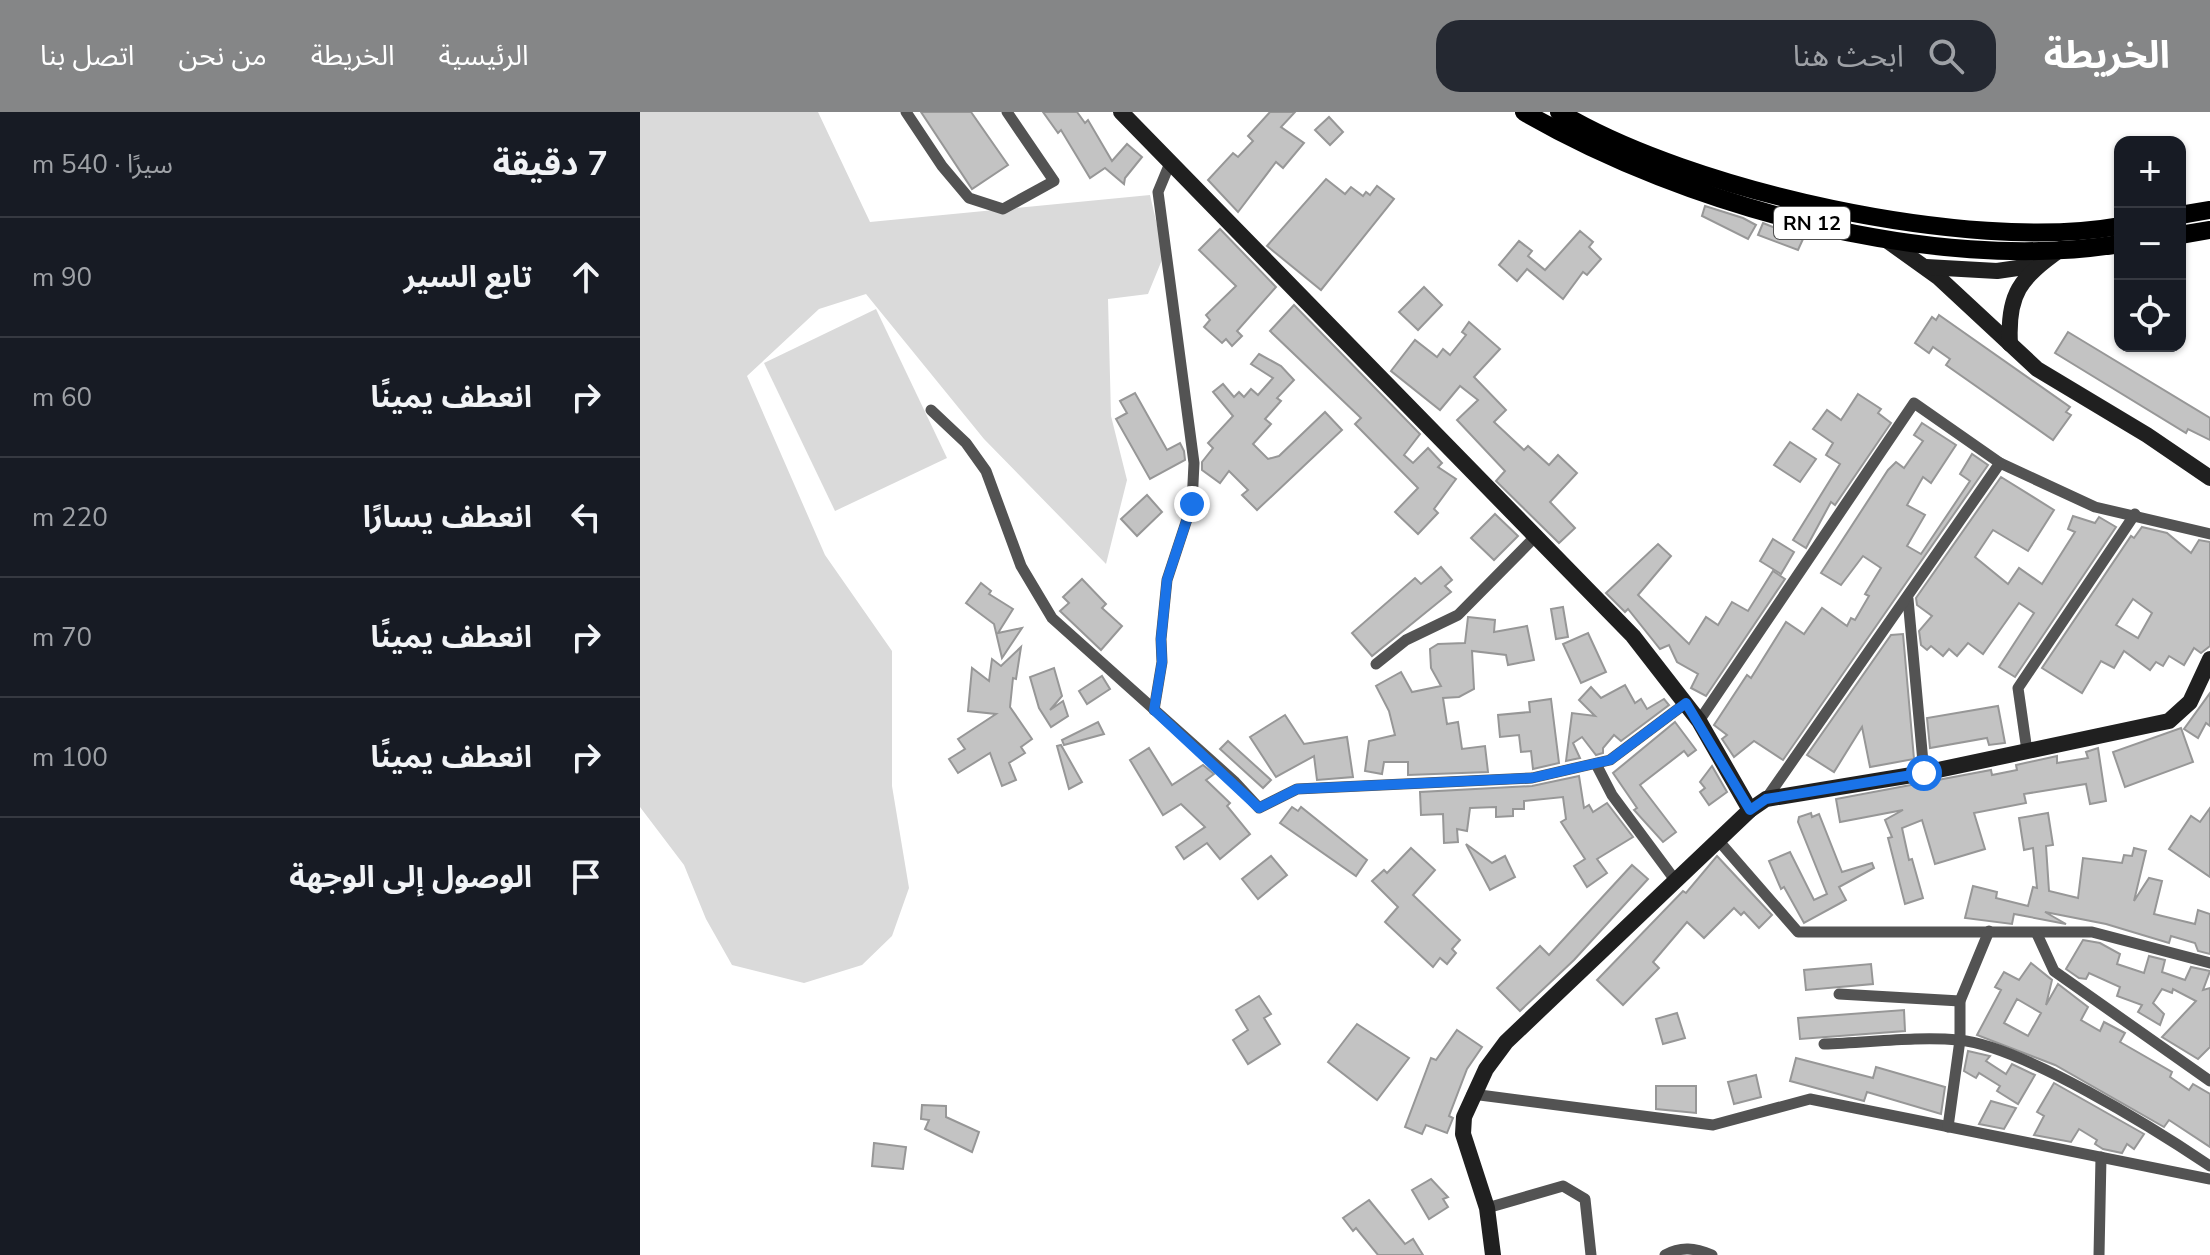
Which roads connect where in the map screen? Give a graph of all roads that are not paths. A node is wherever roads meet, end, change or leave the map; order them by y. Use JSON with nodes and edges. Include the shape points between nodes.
{"nodes":[{"id":1,"x":906,"y":112,"type":"edge"},
{"id":2,"x":1007,"y":112,"type":"edge"},
{"id":3,"x":1121,"y":112,"type":"edge"},
{"id":4,"x":1524,"y":112,"type":"edge"},
{"id":5,"x":1559,"y":112,"type":"edge"},
{"id":6,"x":1170,"y":163,"type":"junction"},
{"id":7,"x":2210,"y":210,"type":"edge"},
{"id":8,"x":2186,"y":214,"type":"edge"},
{"id":9,"x":2114,"y":227,"type":"edge"},
{"id":10,"x":2210,"y":230,"type":"edge"},
{"id":11,"x":2186,"y":234,"type":"edge"},
{"id":12,"x":1883,"y":238,"type":"junction"},
{"id":13,"x":2114,"y":245,"type":"edge"},
{"id":14,"x":2061,"y":249,"type":"junction"},
{"id":15,"x":2038,"y":265,"type":"junction"},
{"id":16,"x":1926,"y":267,"type":"junction"},
{"id":17,"x":2010,"y":344,"type":"junction"},
{"id":18,"x":931,"y":410,"type":"dead end"},
{"id":19,"x":2147,"y":435,"type":"junction"},
{"id":20,"x":2000,"y":463,"type":"junction"},
{"id":21,"x":2210,"y":464,"type":"edge"},
{"id":22,"x":2210,"y":478,"type":"edge"},
{"id":23,"x":2135,"y":514,"type":"junction"},
{"id":24,"x":2210,"y":534,"type":"edge"},
{"id":25,"x":1537,"y":535,"type":"junction"},
{"id":26,"x":1908,"y":599,"type":"junction"},
{"id":27,"x":2210,"y":659,"type":"edge"},
{"id":28,"x":1376,"y":664,"type":"dead end"},
{"id":29,"x":1686,"y":703,"type":"junction"},
{"id":30,"x":1154,"y":710,"type":"junction"},
{"id":31,"x":1699,"y":721,"type":"junction"},
{"id":32,"x":2027,"y":751,"type":"junction"},
{"id":33,"x":1596,"y":764,"type":"junction"},
{"id":34,"x":1924,"y":773,"type":"junction"},
{"id":35,"x":1766,"y":799,"type":"junction"},
{"id":36,"x":1750,"y":810,"type":"junction"},
{"id":37,"x":1718,"y":840,"type":"junction"},
{"id":38,"x":1675,"y":880,"type":"junction"},
{"id":39,"x":1989,"y":931,"type":"junction"},
{"id":40,"x":2037,"y":934,"type":"junction"},
{"id":41,"x":2210,"y":963,"type":"edge"},
{"id":42,"x":1839,"y":994,"type":"dead end"},
{"id":43,"x":1960,"y":1001,"type":"junction"},
{"id":44,"x":1960,"y":1040,"type":"junction"},
{"id":45,"x":1824,"y":1044,"type":"dead end"},
{"id":46,"x":2210,"y":1081,"type":"edge"},
{"id":47,"x":1472,"y":1094,"type":"junction"},
{"id":48,"x":1948,"y":1127,"type":"junction"},
{"id":49,"x":2101,"y":1157,"type":"junction"},
{"id":50,"x":2210,"y":1166,"type":"edge"},
{"id":51,"x":2210,"y":1179,"type":"edge"},
{"id":52,"x":1487,"y":1208,"type":"junction"},
{"id":53,"x":1493,"y":1255,"type":"edge"},
{"id":54,"x":1591,"y":1255,"type":"edge"},
{"id":55,"x":1665,"y":1255,"type":"edge"},
{"id":56,"x":1712,"y":1255,"type":"edge"},
{"id":57,"x":2099,"y":1255,"type":"edge"}],
"edges":[{"from":1,"to":2,"type":"street","via":[[969,198],[1003,209],[1054,181]]},
{"from":3,"to":6,"type":"main road"},
{"from":4,"to":12,"type":"highway","number":"RN 12","via":[[1579,144],[1690,190]]},
{"from":5,"to":9,"type":"highway","number":"RN 12","via":[[1644,155],[1885,217],[2001,232]]},
{"from":6,"to":25,"type":"main road"},
{"from":6,"to":30,"type":"street","via":[[1158,192],[1194,463],[1192,504],[1167,580]]},
{"from":7,"to":8,"type":"highway"},
{"from":10,"to":11,"type":"highway"},
{"from":12,"to":14,"type":"highway","number":"RN 12"},
{"from":12,"to":16,"type":"main road"},
{"from":13,"to":14,"type":"highway","number":"RN 12"},
{"from":14,"to":15,"type":"main road"},
{"from":15,"to":16,"type":"main road","via":[[1997,271]]},
{"from":15,"to":17,"type":"main road","via":[[2011,304]]},
{"from":16,"to":17,"type":"main road"},
{"from":17,"to":19,"type":"main road","via":[[2059,384]]},
{"from":18,"to":30,"type":"street","via":[[986,471],[1021,566],[1052,618]]},
{"from":19,"to":21,"type":"main road"},
{"from":19,"to":22,"type":"main road"},
{"from":20,"to":23,"type":"street","via":[[2095,507]]},
{"from":20,"to":26,"type":"street"},
{"from":20,"to":31,"type":"street","via":[[1914,403]]},
{"from":23,"to":24,"type":"street"},
{"from":23,"to":32,"type":"street","via":[[2018,688]]},
{"from":25,"to":28,"type":"street","via":[[1458,615],[1406,640]]},
{"from":25,"to":29,"type":"main road","via":[[1633,636]]},
{"from":26,"to":34,"type":"street"},
{"from":26,"to":35,"type":"street"},
{"from":27,"to":32,"type":"main road","via":[[2190,702],[2169,721]]},
{"from":29,"to":31,"type":"main road"},
{"from":29,"to":33,"type":"street","via":[[1610,760]]},
{"from":30,"to":33,"type":"street","via":[[1259,808],[1297,789],[1532,778]]},
{"from":31,"to":36,"type":"main road"},
{"from":32,"to":34,"type":"main road"},
{"from":33,"to":38,"type":"street","via":[[1612,795]]},
{"from":34,"to":35,"type":"main road"},
{"from":35,"to":36,"type":"main road"},
{"from":36,"to":37,"type":"main road"},
{"from":37,"to":38,"type":"main road"},
{"from":37,"to":39,"type":"street","via":[[1798,932]]},
{"from":38,"to":47,"type":"main road","via":[[1506,1042]]},
{"from":39,"to":40,"type":"street"},
{"from":39,"to":43,"type":"street"},
{"from":40,"to":41,"type":"street","via":[[2092,932]]},
{"from":40,"to":46,"type":"street","via":[[2054,971]]},
{"from":42,"to":43,"type":"street"},
{"from":43,"to":44,"type":"street"},
{"from":44,"to":45,"type":"street"},
{"from":44,"to":48,"type":"street"},
{"from":44,"to":50,"type":"street","via":[[2024,1061],[2164,1135]]},
{"from":47,"to":48,"type":"street","via":[[1713,1125],[1810,1099]]},
{"from":47,"to":52,"type":"main road","via":[[1463,1134]]},
{"from":48,"to":49,"type":"street"},
{"from":49,"to":51,"type":"street"},
{"from":49,"to":57,"type":"street"},
{"from":52,"to":53,"type":"main road"},
{"from":52,"to":54,"type":"street","via":[[1563,1186],[1585,1199]]},
{"from":55,"to":56,"type":"street","via":[[1678,1249]]}]}
